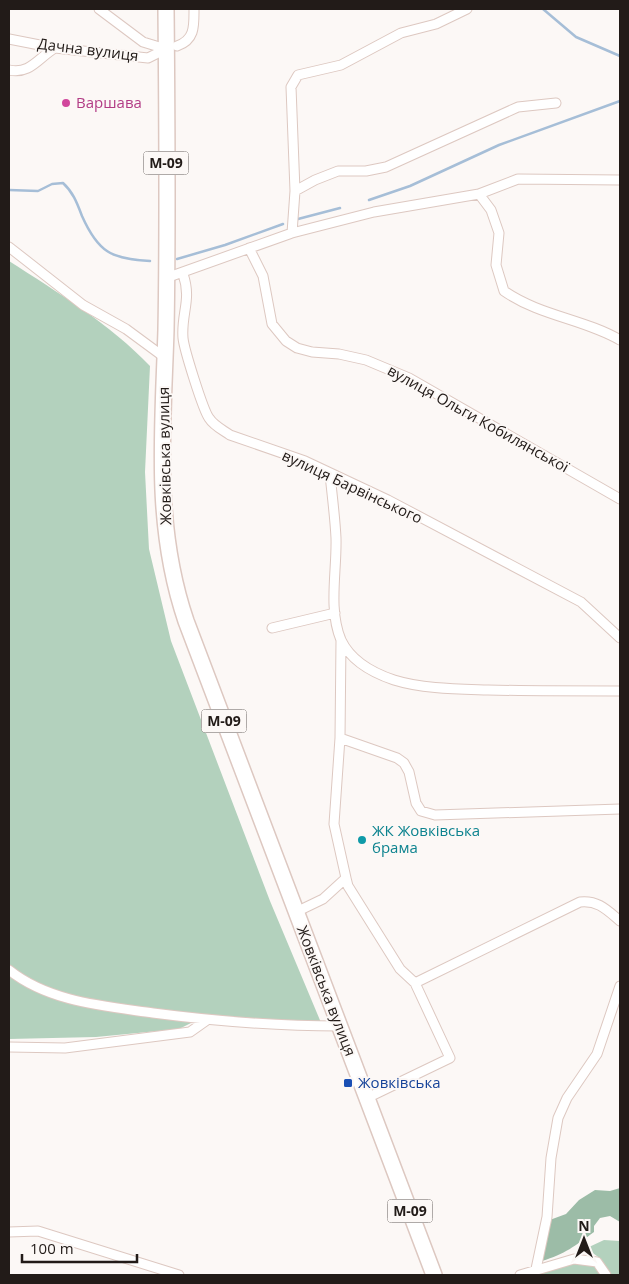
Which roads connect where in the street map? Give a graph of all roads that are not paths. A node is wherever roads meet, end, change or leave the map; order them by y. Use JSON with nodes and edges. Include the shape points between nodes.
{"nodes":[{"id":1,"x":99,"y":9,"type":"edge"},
{"id":2,"x":166,"y":9,"type":"edge"},
{"id":3,"x":194,"y":9,"type":"edge"},
{"id":4,"x":467,"y":9,"type":"edge"},
{"id":5,"x":9,"y":39,"type":"edge"},
{"id":6,"x":171,"y":47,"type":"junction"},
{"id":7,"x":55,"y":48,"type":"junction"},
{"id":8,"x":9,"y":70,"type":"edge"},
{"id":9,"x":556,"y":103,"type":"dead end"},
{"id":10,"x":620,"y":180,"type":"edge"},
{"id":11,"x":295,"y":191,"type":"junction"},
{"id":12,"x":479,"y":194,"type":"junction"},
{"id":13,"x":292,"y":233,"type":"junction"},
{"id":14,"x":9,"y":247,"type":"edge"},
{"id":15,"x":249,"y":248,"type":"junction"},
{"id":16,"x":183,"y":274,"type":"junction"},
{"id":17,"x":166,"y":278,"type":"junction"},
{"id":18,"x":620,"y":340,"type":"edge"},
{"id":19,"x":164,"y":357,"type":"junction"},
{"id":20,"x":330,"y":474,"type":"junction"},
{"id":21,"x":620,"y":499,"type":"edge"},
{"id":22,"x":335,"y":613,"type":"junction"},
{"id":23,"x":272,"y":628,"type":"dead end"},
{"id":24,"x":620,"y":638,"type":"edge"},
{"id":25,"x":341,"y":640,"type":"junction"},
{"id":26,"x":620,"y":691,"type":"edge"},
{"id":27,"x":340,"y":738,"type":"junction"},
{"id":28,"x":620,"y":810,"type":"edge"},
{"id":29,"x":346,"y":878,"type":"junction"},
{"id":30,"x":296,"y":912,"type":"junction"},
{"id":31,"x":620,"y":921,"type":"edge"},
{"id":32,"x":9,"y":970,"type":"edge"},
{"id":33,"x":415,"y":983,"type":"junction"},
{"id":34,"x":620,"y":986,"type":"edge"},
{"id":35,"x":207,"y":1020,"type":"junction"},
{"id":36,"x":339,"y":1026,"type":"junction"},
{"id":37,"x":9,"y":1047,"type":"edge"},
{"id":38,"x":367,"y":1098,"type":"junction"},
{"id":39,"x":9,"y":1232,"type":"edge"},
{"id":40,"x":536,"y":1269,"type":"junction"},
{"id":41,"x":179,"y":1275,"type":"edge"},
{"id":42,"x":434,"y":1275,"type":"edge"},
{"id":43,"x":520,"y":1275,"type":"edge"},
{"id":44,"x":606,"y":1275,"type":"edge"}],
"edges":[{"from":1,"to":6,"type":"street","via":[[143,42]]},
{"from":2,"to":6,"type":"highway","number":"М-09"},
{"from":3,"to":6,"type":"street","via":[[192,33],[186,42]]},
{"from":4,"to":11,"type":"street","via":[[436,24],[401,33],[340,65],[298,75],[291,86]]},
{"from":5,"to":7,"type":"street","name":"Дачна вулиця"},
{"from":6,"to":7,"type":"street","name":"Дачна вулиця","via":[[148,58]]},
{"from":6,"to":17,"type":"highway","number":"М-09"},
{"from":7,"to":8,"type":"street","via":[[32,68],[16,72]]},
{"from":9,"to":11,"type":"street","via":[[518,107],[386,167],[366,171],[338,170]]},
{"from":10,"to":12,"type":"street","via":[[518,179]]},
{"from":11,"to":13,"type":"street"},
{"from":12,"to":13,"type":"street","via":[[374,212]]},
{"from":12,"to":18,"type":"street","via":[[491,210],[500,233],[496,265],[504,292],[535,309],[606,332]]},
{"from":13,"to":15,"type":"street"},
{"from":14,"to":19,"type":"street","via":[[83,305],[126,329]]},
{"from":15,"to":16,"type":"street"},
{"from":15,"to":21,"type":"street","name":"вулиця Ольги Кобилянської","via":[[263,276],[272,324],[286,341],[312,352],[366,360],[409,378]]},
{"from":16,"to":17,"type":"street"},
{"from":16,"to":20,"type":"street","name":"вулиця Барвінського","via":[[188,289],[183,339],[209,418],[230,435]]},
{"from":17,"to":19,"type":"highway","name":"Жовківська вулиця","number":"М-09"},
{"from":19,"to":30,"type":"highway","name":"Жовківська вулиця","number":"М-09","via":[[162,502],[173,581]]},
{"from":20,"to":22,"type":"street","via":[[336,538]]},
{"from":20,"to":24,"type":"street","name":"вулиця Барвінського","via":[[388,500],[581,602]]},
{"from":22,"to":23,"type":"street"},
{"from":22,"to":25,"type":"street"},
{"from":25,"to":26,"type":"street","via":[[362,664],[395,680],[418,685]]},
{"from":25,"to":27,"type":"street"},
{"from":27,"to":28,"type":"street","via":[[404,763],[421,811],[435,815]]},
{"from":27,"to":29,"type":"street","via":[[334,824]]},
{"from":29,"to":30,"type":"street","name":"Жовківська вулиця","via":[[323,899]]},
{"from":29,"to":33,"type":"street","via":[[400,969]]},
{"from":30,"to":36,"type":"highway","name":"Жовківська вулиця","number":"М-09"},
{"from":31,"to":33,"type":"street","via":[[592,901],[580,902]]},
{"from":32,"to":35,"type":"street","via":[[36,987],[88,1004]]},
{"from":33,"to":38,"type":"street","via":[[450,1058]]},
{"from":34,"to":40,"type":"street","via":[[597,1054],[567,1098],[558,1118],[547,1217]]},
{"from":35,"to":36,"type":"street","via":[[266,1026]]},
{"from":35,"to":37,"type":"street","via":[[190,1032],[65,1048]]},
{"from":36,"to":38,"type":"highway","name":"Жовківська вулиця","number":"М-09"},
{"from":38,"to":42,"type":"highway","number":"М-09"},
{"from":39,"to":41,"type":"street","via":[[38,1231]]},
{"from":40,"to":43,"type":"street"},
{"from":40,"to":44,"type":"street","via":[[584,1259],[597,1262]]}]}
